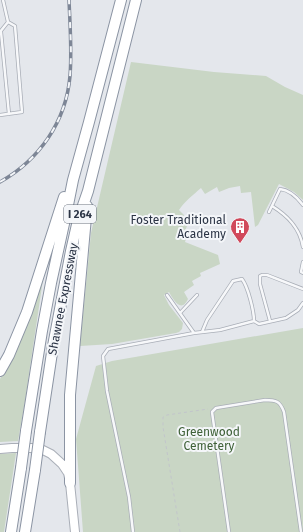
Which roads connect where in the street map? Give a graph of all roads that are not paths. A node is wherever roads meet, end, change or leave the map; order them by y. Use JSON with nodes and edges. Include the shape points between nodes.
{"nodes":[{"id":1,"x":3,"y":0,"type":"edge"},
{"id":2,"x":121,"y":0,"type":"edge"},
{"id":3,"x":136,"y":0,"type":"edge"},
{"id":4,"x":8,"y":22,"type":"junction"},
{"id":5,"x":0,"y":32,"type":"edge"},
{"id":6,"x":9,"y":114,"type":"junction"},
{"id":7,"x":0,"y":115,"type":"edge"},
{"id":8,"x":73,"y":180,"type":"junction"},
{"id":9,"x":88,"y":191,"type":"junction"},
{"id":10,"x":303,"y":205,"type":"edge"},
{"id":11,"x":272,"y":206,"type":"junction"},
{"id":12,"x":268,"y":212,"type":"dead end"},
{"id":13,"x":303,"y":247,"type":"edge"},
{"id":14,"x":303,"y":262,"type":"edge"},
{"id":15,"x":303,"y":273,"type":"edge"},
{"id":16,"x":303,"y":290,"type":"edge"},
{"id":17,"x":197,"y":295,"type":"dead end"},
{"id":18,"x":167,"y":296,"type":"dead end"},
{"id":19,"x":303,"y":303,"type":"edge"},
{"id":20,"x":180,"y":313,"type":"junction"},
{"id":21,"x":254,"y":321,"type":"junction"},
{"id":22,"x":270,"y":321,"type":"junction"},
{"id":23,"x":202,"y":332,"type":"junction"},
{"id":24,"x":194,"y":333,"type":"junction"},
{"id":25,"x":0,"y":371,"type":"edge"},
{"id":26,"x":0,"y":449,"type":"edge"},
{"id":27,"x":70,"y":483,"type":"junction"},
{"id":28,"x":11,"y":532,"type":"edge"},
{"id":29,"x":26,"y":532,"type":"edge"},
{"id":30,"x":75,"y":532,"type":"edge"},
{"id":31,"x":134,"y":532,"type":"edge"},
{"id":32,"x":229,"y":532,"type":"edge"},
{"id":33,"x":301,"y":532,"type":"edge"}],
"edges":[{"from":1,"to":4,"type":"lane"},
{"from":2,"to":8,"type":"highway","name":"Shawnee Expressway","number":"I 264"},
{"from":3,"to":9,"type":"highway","name":"Shawnee Expressway","number":"I 264"},
{"from":4,"to":5,"type":"lane"},
{"from":4,"to":6,"type":"lane","via":[[14,26],[22,112]]},
{"from":5,"to":6,"type":"lane"},
{"from":6,"to":7,"type":"lane"},
{"from":8,"to":25,"type":"highway","via":[[64,196],[27,312]]},
{"from":8,"to":28,"type":"highway","name":"Shawnee Expressway","number":"I 264","bridge":true,"via":[[42,331]]},
{"from":9,"to":27,"type":"highway","via":[[70,395]]},
{"from":9,"to":29,"type":"highway","name":"Shawnee Expressway","number":"I 264","bridge":true,"via":[[78,220],[54,346]]},
{"from":10,"to":11,"type":"lane","via":[[298,197],[280,189]]},
{"from":11,"to":12,"type":"lane"},
{"from":11,"to":13,"type":"lane","via":[[281,211],[297,229]]},
{"from":14,"to":15,"type":"lane"},
{"from":16,"to":22,"type":"lane","via":[[262,274],[260,284]]},
{"from":17,"to":20,"type":"lane"},
{"from":18,"to":20,"type":"lane"},
{"from":19,"to":22,"type":"lane","via":[[286,318]]},
{"from":20,"to":24,"type":"lane"},
{"from":21,"to":22,"type":"lane","via":[[259,324]]},
{"from":21,"to":23,"type":"lane"},
{"from":21,"to":23,"type":"lane","via":[[246,284],[242,279],[233,280]]},
{"from":23,"to":24,"type":"lane"},
{"from":24,"to":31,"type":"lane","via":[[108,349],[102,356]]},
{"from":26,"to":27,"type":"main road","via":[[43,450],[62,464],[68,473]]},
{"from":27,"to":30,"type":"main road"},
{"from":32,"to":33,"type":"lane","via":[[212,412],[216,408],[265,400],[278,402],[284,412]]}]}
